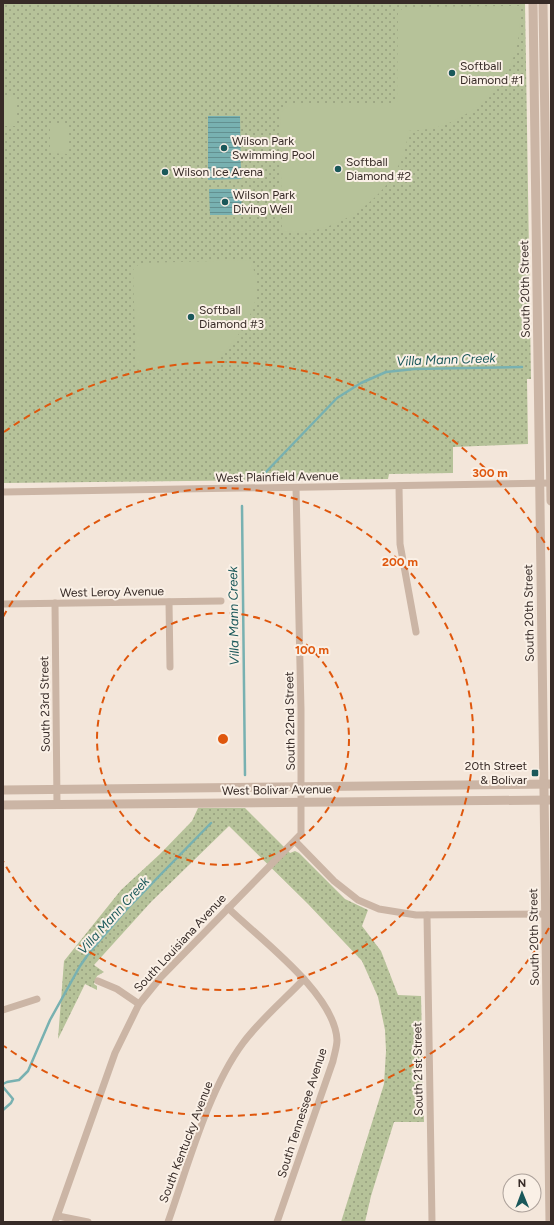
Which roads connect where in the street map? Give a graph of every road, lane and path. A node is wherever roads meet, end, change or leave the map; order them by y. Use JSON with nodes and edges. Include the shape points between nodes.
{"nodes":[{"id":1,"x":533,"y":3,"type":"edge"},
{"id":2,"x":543,"y":3,"type":"edge"},
{"id":3,"x":539,"y":483,"type":"junction"},
{"id":4,"x":551,"y":483,"type":"edge"},
{"id":5,"x":400,"y":486,"type":"junction"},
{"id":6,"x":296,"y":488,"type":"junction"},
{"id":7,"x":3,"y":492,"type":"edge"},
{"id":8,"x":551,"y":501,"type":"edge"},
{"id":9,"x":221,"y":601,"type":"dead end"},
{"id":10,"x":169,"y":602,"type":"junction"},
{"id":11,"x":55,"y":603,"type":"junction"},
{"id":12,"x":3,"y":604,"type":"edge"},
{"id":13,"x":416,"y":632,"type":"dead end"},
{"id":14,"x":170,"y":667,"type":"dead end"},
{"id":15,"x":547,"y":785,"type":"edge"},
{"id":16,"x":301,"y":787,"type":"junction"},
{"id":17,"x":57,"y":789,"type":"junction"},
{"id":18,"x":3,"y":790,"type":"edge"},
{"id":19,"x":547,"y":800,"type":"edge"},
{"id":20,"x":301,"y":802,"type":"junction"},
{"id":21,"x":3,"y":805,"type":"edge"},
{"id":22,"x":57,"y":805,"type":"junction"},
{"id":23,"x":301,"y":834,"type":"joint"},
{"id":24,"x":295,"y":841,"type":"junction"},
{"id":25,"x":228,"y":908,"type":"junction"},
{"id":26,"x":548,"y":914,"type":"edge"},
{"id":27,"x":427,"y":915,"type":"junction"},
{"id":28,"x":304,"y":979,"type":"junction"},
{"id":29,"x":98,"y":981,"type":"dead end"},
{"id":30,"x":37,"y":999,"type":"dead end"},
{"id":31,"x":140,"y":1004,"type":"junction"},
{"id":32,"x":3,"y":1010,"type":"edge"},
{"id":33,"x":56,"y":1219,"type":"edge"},
{"id":34,"x":88,"y":1222,"type":"edge"},
{"id":35,"x":168,"y":1222,"type":"edge"},
{"id":36,"x":277,"y":1222,"type":"edge"},
{"id":37,"x":432,"y":1222,"type":"edge"},
{"id":38,"x":550,"y":1222,"type":"edge"}],
"edges":[{"from":1,"to":3,"type":"street","name":"South 20th Street"},
{"from":2,"to":4,"type":"street","name":"South 20th Street"},
{"from":3,"to":4,"type":"street","name":"West Plainfield Avenue"},
{"from":3,"to":5,"type":"street","name":"West Plainfield Avenue"},
{"from":3,"to":15,"type":"street","name":"South 20th Street"},
{"from":4,"to":8,"type":"street","name":"South 20th Street"},
{"from":5,"to":6,"type":"street","name":"West Plainfield Avenue"},
{"from":5,"to":13,"type":"street","via":[[400,544]]},
{"from":6,"to":7,"type":"street","name":"West Plainfield Avenue"},
{"from":6,"to":16,"type":"street","name":"South 22nd Street"},
{"from":9,"to":10,"type":"street","name":"West Leroy Avenue"},
{"from":10,"to":11,"type":"street","name":"West Leroy Avenue"},
{"from":10,"to":14,"type":"street"},
{"from":11,"to":12,"type":"street","name":"West Leroy Avenue"},
{"from":11,"to":17,"type":"street","name":"South 23rd Street"},
{"from":15,"to":16,"type":"street","name":"West Bolivar Avenue"},
{"from":15,"to":19,"type":"street","name":"South 20th Street"},
{"from":16,"to":17,"type":"street","name":"West Bolivar Avenue"},
{"from":16,"to":20,"type":"street","name":"South 22nd Street"},
{"from":17,"to":18,"type":"street","name":"West Bolivar Avenue"},
{"from":17,"to":22,"type":"street","name":"South 23rd Street"},
{"from":19,"to":20,"type":"street","name":"West Bolivar Avenue"},
{"from":19,"to":26,"type":"street","name":"South 20th Street"},
{"from":20,"to":22,"type":"street","name":"West Bolivar Avenue"},
{"from":20,"to":23,"type":"street","name":"South 22nd Street"},
{"from":21,"to":22,"type":"street","name":"West Bolivar Avenue"},
{"from":23,"to":24,"type":"street","name":"South Louisiana Avenue"},
{"from":24,"to":25,"type":"street","name":"South Louisiana Avenue"},
{"from":24,"to":27,"type":"street","via":[[334,881],[358,900],[390,912]]},
{"from":25,"to":28,"type":"street","name":"South Tennessee Avenue"},
{"from":25,"to":31,"type":"street","name":"South Louisiana Avenue","via":[[161,977]]},
{"from":26,"to":27,"type":"street"},
{"from":26,"to":38,"type":"street","name":"South 20th Street"},
{"from":27,"to":37,"type":"street","name":"South 21st Street"},
{"from":28,"to":35,"type":"street","name":"South Kentucky Avenue","via":[[243,1043],[226,1070],[207,1114]]},
{"from":28,"to":36,"type":"street","name":"South Tennessee Avenue","via":[[325,1004],[337,1041],[333,1061]]},
{"from":29,"to":31,"type":"street","via":[[117,989]]},
{"from":30,"to":32,"type":"street"},
{"from":31,"to":33,"type":"street","name":"South Louisiana Avenue","via":[[112,1060]]},
{"from":33,"to":34,"type":"street"}]}
